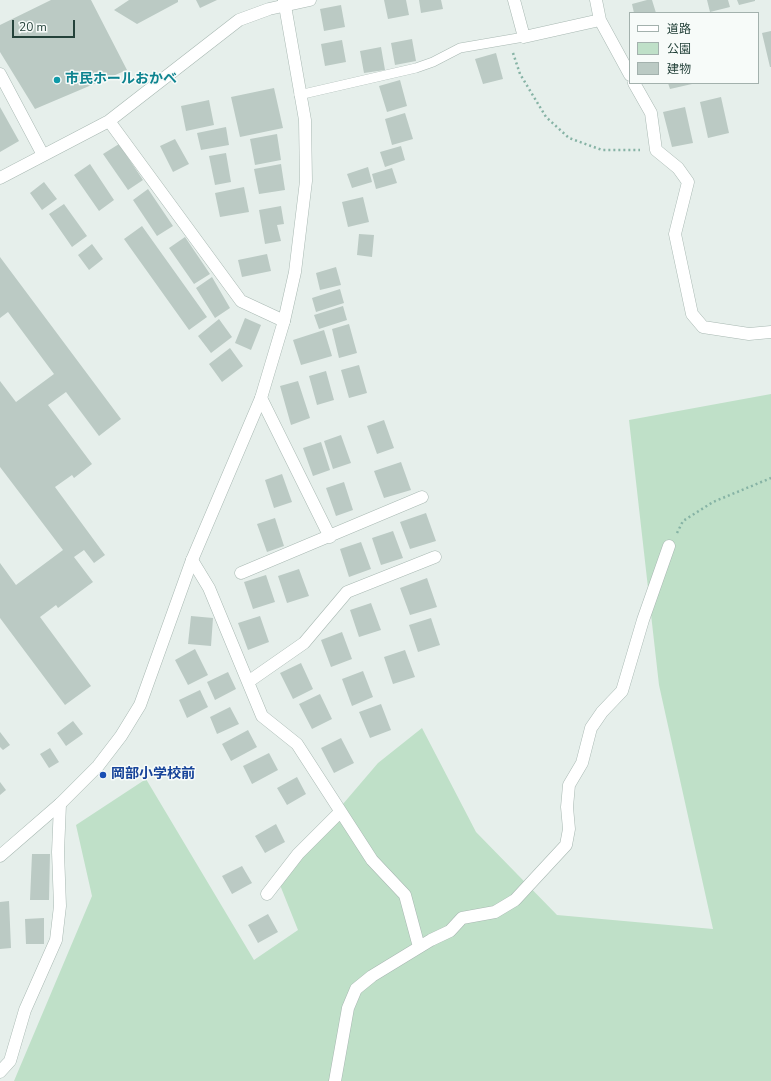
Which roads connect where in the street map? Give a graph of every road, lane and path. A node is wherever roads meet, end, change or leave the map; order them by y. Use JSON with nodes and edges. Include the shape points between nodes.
{"nodes":[{"id":1,"x":310,"y":0,"type":"edge"},
{"id":2,"x":514,"y":0,"type":"edge"},
{"id":3,"x":596,"y":0,"type":"edge"},
{"id":4,"x":284,"y":3,"type":"edge"},
{"id":5,"x":600,"y":20,"type":"junction"},
{"id":6,"x":524,"y":37,"type":"junction"},
{"id":7,"x":509,"y":39,"type":"junction"},
{"id":8,"x":629,"y":73,"type":"edge"},
{"id":9,"x":0,"y":74,"type":"edge"},
{"id":10,"x":635,"y":84,"type":"edge"},
{"id":11,"x":299,"y":95,"type":"junction"},
{"id":12,"x":109,"y":121,"type":"junction"},
{"id":13,"x":656,"y":150,"type":"junction"},
{"id":14,"x":43,"y":155,"type":"junction"},
{"id":15,"x":0,"y":178,"type":"edge"},
{"id":16,"x":284,"y":321,"type":"junction"},
{"id":17,"x":771,"y":332,"type":"edge"},
{"id":18,"x":261,"y":398,"type":"junction"},
{"id":19,"x":771,"y":478,"type":"edge"},
{"id":20,"x":422,"y":497,"type":"dead end"},
{"id":21,"x":330,"y":537,"type":"junction"},
{"id":22,"x":669,"y":546,"type":"joint"},
{"id":23,"x":435,"y":557,"type":"dead end"},
{"id":24,"x":192,"y":560,"type":"junction"},
{"id":25,"x":241,"y":573,"type":"dead end"},
{"id":26,"x":248,"y":682,"type":"junction"},
{"id":27,"x":60,"y":804,"type":"junction"},
{"id":28,"x":340,"y":812,"type":"junction"},
{"id":29,"x":0,"y":856,"type":"edge"},
{"id":30,"x":267,"y":894,"type":"dead end"},
{"id":31,"x":419,"y":947,"type":"junction"},
{"id":32,"x":0,"y":1072,"type":"edge"},
{"id":33,"x":335,"y":1081,"type":"edge"}],
"edges":[{"from":1,"to":4,"type":"street"},
{"from":2,"to":6,"type":"street"},
{"from":3,"to":5,"type":"street"},
{"from":4,"to":11,"type":"street"},
{"from":4,"to":12,"type":"street","via":[[239,20]]},
{"from":5,"to":6,"type":"street"},
{"from":5,"to":8,"type":"street"},
{"from":6,"to":7,"type":"lane"},
{"from":7,"to":11,"type":"lane","via":[[460,48],[416,68]]},
{"from":7,"to":13,"type":"path","via":[[520,74],[546,117],[569,138],[602,150]]},
{"from":9,"to":14,"type":"street"},
{"from":10,"to":13,"type":"street","via":[[651,113]]},
{"from":11,"to":16,"type":"street","via":[[305,120],[306,181],[295,272]]},
{"from":12,"to":14,"type":"street"},
{"from":12,"to":16,"type":"street","via":[[242,301]]},
{"from":13,"to":17,"type":"street","via":[[678,168],[688,182],[675,234],[692,314],[703,327],[749,334]]},
{"from":14,"to":15,"type":"street"},
{"from":16,"to":18,"type":"street"},
{"from":18,"to":21,"type":"street"},
{"from":18,"to":24,"type":"street"},
{"from":19,"to":22,"type":"path","via":[[713,502],[683,521]]},
{"from":20,"to":21,"type":"street"},
{"from":21,"to":25,"type":"street"},
{"from":22,"to":31,"type":"street","via":[[622,691],[591,728],[582,763],[569,785],[569,829],[566,845],[515,900],[495,912],[462,918],[450,931]]},
{"from":23,"to":26,"type":"street","via":[[347,592],[304,643]]},
{"from":24,"to":26,"type":"street","via":[[209,588]]},
{"from":24,"to":27,"type":"street","via":[[140,706],[98,766]]},
{"from":26,"to":28,"type":"street","via":[[262,716],[297,744]]},
{"from":27,"to":29,"type":"street"},
{"from":27,"to":32,"type":"street","via":[[60,906],[56,940],[25,1010],[10,1061]]},
{"from":28,"to":30,"type":"street","via":[[298,854]]},
{"from":28,"to":31,"type":"street","via":[[372,860],[405,895]]},
{"from":31,"to":33,"type":"street","via":[[356,989],[348,1008]]}]}
